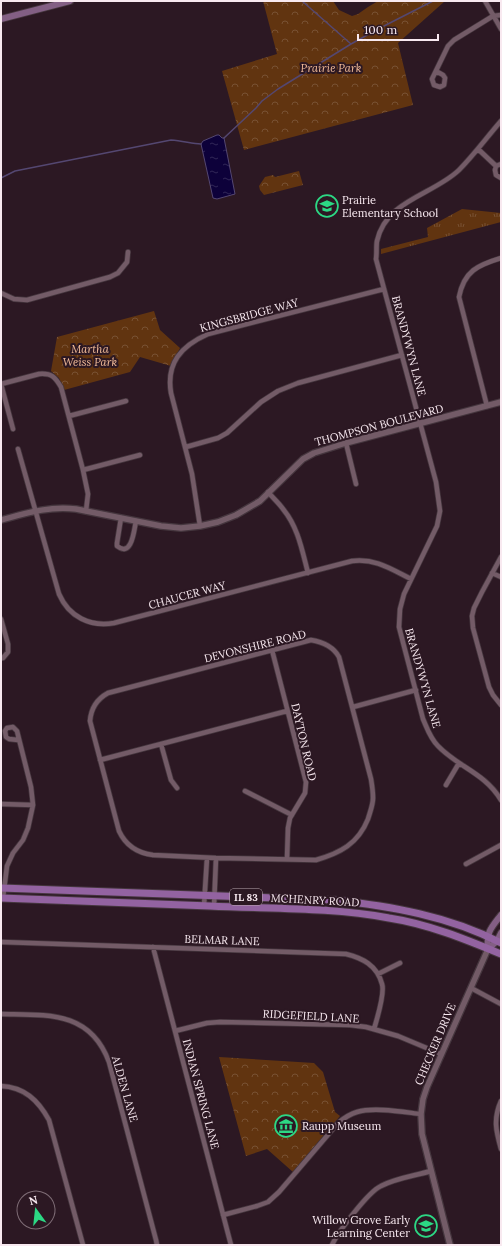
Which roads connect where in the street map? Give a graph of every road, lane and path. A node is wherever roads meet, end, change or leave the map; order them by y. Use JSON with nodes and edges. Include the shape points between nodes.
{"nodes":[{"id":1,"x":70,"y":1,"type":"edge"},
{"id":2,"x":485,"y":1,"type":"edge"},
{"id":3,"x":501,"y":15,"type":"edge"},
{"id":4,"x":493,"y":16,"type":"junction"},
{"id":5,"x":1,"y":19,"type":"edge"},
{"id":6,"x":501,"y":29,"type":"edge"},
{"id":7,"x":436,"y":71,"type":"dead end"},
{"id":8,"x":501,"y":121,"type":"edge"},
{"id":9,"x":478,"y":149,"type":"junction"},
{"id":10,"x":499,"y":165,"type":"edge"},
{"id":11,"x":501,"y":178,"type":"edge"},
{"id":12,"x":128,"y":252,"type":"dead end"},
{"id":13,"x":501,"y":258,"type":"edge"},
{"id":14,"x":384,"y":288,"type":"junction"},
{"id":15,"x":1,"y":293,"type":"edge"},
{"id":16,"x":402,"y":355,"type":"junction"},
{"id":17,"x":1,"y":384,"type":"edge"},
{"id":18,"x":126,"y":401,"type":"dead end"},
{"id":19,"x":501,"y":402,"type":"edge"},
{"id":20,"x":487,"y":406,"type":"junction"},
{"id":21,"x":69,"y":416,"type":"junction"},
{"id":22,"x":420,"y":423,"type":"junction"},
{"id":23,"x":13,"y":429,"type":"dead end"},
{"id":24,"x":346,"y":443,"type":"junction"},
{"id":25,"x":186,"y":447,"type":"junction"},
{"id":26,"x":18,"y":449,"type":"dead end"},
{"id":27,"x":140,"y":455,"type":"dead end"},
{"id":28,"x":83,"y":470,"type":"junction"},
{"id":29,"x":356,"y":484,"type":"dead end"},
{"id":30,"x":268,"y":492,"type":"junction"},
{"id":31,"x":35,"y":511,"type":"junction"},
{"id":32,"x":86,"y":511,"type":"junction"},
{"id":33,"x":121,"y":518,"type":"junction"},
{"id":34,"x":1,"y":520,"type":"edge"},
{"id":35,"x":136,"y":521,"type":"junction"},
{"id":36,"x":200,"y":526,"type":"junction"},
{"id":37,"x":500,"y":559,"type":"edge"},
{"id":38,"x":308,"y":573,"type":"junction"},
{"id":39,"x":492,"y":573,"type":"junction"},
{"id":40,"x":501,"y":577,"type":"edge"},
{"id":41,"x":411,"y":579,"type":"junction"},
{"id":42,"x":1,"y":619,"type":"edge"},
{"id":43,"x":272,"y":650,"type":"junction"},
{"id":44,"x":1,"y":658,"type":"edge"},
{"id":45,"x":416,"y":690,"type":"junction"},
{"id":46,"x":501,"y":705,"type":"edge"},
{"id":47,"x":353,"y":707,"type":"junction"},
{"id":48,"x":287,"y":710,"type":"junction"},
{"id":49,"x":18,"y":740,"type":"dead end"},
{"id":50,"x":161,"y":744,"type":"junction"},
{"id":51,"x":100,"y":760,"type":"junction"},
{"id":52,"x":460,"y":763,"type":"junction"},
{"id":53,"x":446,"y":785,"type":"dead end"},
{"id":54,"x":177,"y":788,"type":"dead end"},
{"id":55,"x":245,"y":791,"type":"dead end"},
{"id":56,"x":501,"y":800,"type":"edge"},
{"id":57,"x":1,"y":804,"type":"edge"},
{"id":58,"x":33,"y":806,"type":"junction"},
{"id":59,"x":292,"y":815,"type":"junction"},
{"id":60,"x":501,"y":845,"type":"edge"},
{"id":61,"x":208,"y":858,"type":"junction"},
{"id":62,"x":216,"y":858,"type":"junction"},
{"id":63,"x":287,"y":860,"type":"junction"},
{"id":64,"x":466,"y":864,"type":"dead end"},
{"id":65,"x":2,"y":888,"type":"edge"},
{"id":66,"x":205,"y":896,"type":"junction"},
{"id":67,"x":214,"y":896,"type":"junction"},
{"id":68,"x":2,"y":898,"type":"edge"},
{"id":69,"x":204,"y":906,"type":"junction"},
{"id":70,"x":214,"y":906,"type":"junction"},
{"id":71,"x":501,"y":915,"type":"edge"},
{"id":72,"x":501,"y":933,"type":"edge"},
{"id":73,"x":487,"y":937,"type":"junction"},
{"id":74,"x":1,"y":942,"type":"edge"},
{"id":75,"x":499,"y":942,"type":"edge"},
{"id":76,"x":153,"y":947,"type":"junction"},
{"id":77,"x":488,"y":949,"type":"junction"},
{"id":78,"x":501,"y":954,"type":"edge"},
{"id":79,"x":400,"y":963,"type":"dead end"},
{"id":80,"x":378,"y":974,"type":"junction"},
{"id":81,"x":471,"y":988,"type":"junction"},
{"id":82,"x":501,"y":1004,"type":"edge"},
{"id":83,"x":1,"y":1014,"type":"edge"},
{"id":84,"x":374,"y":1029,"type":"junction"},
{"id":85,"x":175,"y":1031,"type":"junction"},
{"id":86,"x":441,"y":1054,"type":"junction"},
{"id":87,"x":1,"y":1086,"type":"edge"},
{"id":88,"x":501,"y":1101,"type":"edge"},
{"id":89,"x":421,"y":1114,"type":"junction"},
{"id":90,"x":501,"y":1149,"type":"edge"},
{"id":91,"x":431,"y":1171,"type":"junction"},
{"id":92,"x":223,"y":1215,"type":"junction"},
{"id":93,"x":83,"y":1245,"type":"edge"},
{"id":94,"x":157,"y":1245,"type":"edge"},
{"id":95,"x":231,"y":1245,"type":"edge"},
{"id":96,"x":332,"y":1245,"type":"edge"},
{"id":97,"x":450,"y":1245,"type":"edge"}],
"edges":[{"from":1,"to":5,"type":"main road"},
{"from":2,"to":4,"type":"street"},
{"from":3,"to":4,"type":"street"},
{"from":4,"to":6,"type":"street"},
{"from":4,"to":7,"type":"street","via":[[454,40],[448,46]]},
{"from":8,"to":9,"type":"street","name":"BRANDYWYN LANE"},
{"from":9,"to":10,"type":"street"},
{"from":9,"to":14,"type":"street","name":"BRANDYWYN LANE","via":[[458,171],[391,214],[377,241],[376,259]]},
{"from":10,"to":11,"type":"street","via":[[495,170],[496,175]]},
{"from":12,"to":15,"type":"street","via":[[127,262],[110,278],[27,300],[14,299]]},
{"from":13,"to":20,"type":"street","via":[[475,267],[460,287],[459,297]]},
{"from":14,"to":16,"type":"street","name":"BRANDYWYN LANE"},
{"from":14,"to":25,"type":"street","name":"KINGSBRIDGE WAY","via":[[208,334],[189,344],[175,360],[170,383]]},
{"from":16,"to":22,"type":"street","name":"BRANDYWYN LANE"},
{"from":16,"to":25,"type":"street","via":[[298,383],[278,391],[261,402],[227,433]]},
{"from":17,"to":21,"type":"street","via":[[39,374],[51,375],[61,387]]},
{"from":17,"to":23,"type":"street"},
{"from":18,"to":21,"type":"street"},
{"from":19,"to":20,"type":"street","name":"THOMPSON BOULEVARD"},
{"from":20,"to":22,"type":"street","name":"THOMPSON BOULEVARD"},
{"from":21,"to":28,"type":"street"},
{"from":22,"to":24,"type":"street","name":"THOMPSON BOULEVARD"},
{"from":22,"to":41,"type":"street","name":"BRANDYWYN LANE","via":[[436,482],[440,511],[437,526]]},
{"from":24,"to":29,"type":"street"},
{"from":24,"to":30,"type":"street","name":"THOMPSON BOULEVARD","via":[[314,453],[304,459]]},
{"from":25,"to":36,"type":"street","name":"KINGSBRIDGE WAY"},
{"from":26,"to":31,"type":"street","name":"CHAUCER WAY"},
{"from":27,"to":28,"type":"street"},
{"from":28,"to":32,"type":"street","via":[[88,494]]},
{"from":30,"to":36,"type":"street","name":"THOMPSON BOULEVARD","via":[[236,515]]},
{"from":30,"to":38,"type":"street","via":[[283,508],[298,535]]},
{"from":31,"to":32,"type":"street","name":"THOMPSON BOULEVARD","via":[[62,507]]},
{"from":31,"to":34,"type":"street","name":"THOMPSON BOULEVARD"},
{"from":31,"to":38,"type":"street","name":"CHAUCER WAY","via":[[61,600],[79,618],[91,622],[114,623]]},
{"from":32,"to":33,"type":"street","name":"THOMPSON BOULEVARD"},
{"from":33,"to":35,"type":"street","name":"THOMPSON BOULEVARD"},
{"from":33,"to":35,"type":"street","via":[[117,546],[122,549],[129,547]]},
{"from":35,"to":36,"type":"street","name":"THOMPSON BOULEVARD","via":[[167,527]]},
{"from":37,"to":39,"type":"street"},
{"from":38,"to":41,"type":"street","name":"CHAUCER WAY","via":[[362,560],[379,563]]},
{"from":39,"to":40,"type":"street"},
{"from":39,"to":46,"type":"street","via":[[472,616],[489,687]]},
{"from":41,"to":45,"type":"street","name":"BRANDYWYN LANE","via":[[400,609],[399,627]]},
{"from":42,"to":44,"type":"street","via":[[8,652]]},
{"from":43,"to":47,"type":"street","name":"DEVONSHIRE ROAD","via":[[311,640],[320,641],[334,649],[341,663]]},
{"from":43,"to":48,"type":"street","name":"DAYTON ROAD"},
{"from":43,"to":51,"type":"street","name":"DEVONSHIRE ROAD","via":[[104,695],[94,705],[90,721]]},
{"from":45,"to":47,"type":"street"},
{"from":45,"to":52,"type":"street","name":"BRANDYWYN LANE","via":[[428,732],[436,745]]},
{"from":47,"to":63,"type":"street","name":"DEVONSHIRE ROAD","via":[[373,797],[364,828],[355,841],[330,856],[316,860]]},
{"from":48,"to":50,"type":"street"},
{"from":48,"to":59,"type":"street","name":"DAYTON ROAD","via":[[306,782],[305,793]]},
{"from":49,"to":58,"type":"street","via":[[32,787]]},
{"from":50,"to":51,"type":"street"},
{"from":50,"to":54,"type":"street","via":[[171,780]]},
{"from":51,"to":61,"type":"street","name":"DEVONSHIRE ROAD","via":[[119,831],[126,843],[146,854]]},
{"from":52,"to":53,"type":"street"},
{"from":52,"to":56,"type":"street","name":"BRANDYWYN LANE","via":[[486,781]]},
{"from":55,"to":59,"type":"street"},
{"from":57,"to":58,"type":"street"},
{"from":58,"to":65,"type":"street","via":[[23,840],[7,866]]},
{"from":59,"to":63,"type":"street","name":"DAYTON ROAD","via":[[288,828]]},
{"from":60,"to":64,"type":"street"},
{"from":61,"to":62,"type":"street","name":"DEVONSHIRE ROAD"},
{"from":61,"to":66,"type":"street"},
{"from":62,"to":63,"type":"street","name":"DEVONSHIRE ROAD"},
{"from":62,"to":67,"type":"street"},
{"from":65,"to":66,"type":"main road","name":"MCHENRY ROAD","number":"IL 83"},
{"from":65,"to":68,"type":"street"},
{"from":66,"to":67,"type":"main road","name":"MCHENRY ROAD","number":"IL 83"},
{"from":66,"to":69,"type":"street"},
{"from":67,"to":70,"type":"street"},
{"from":67,"to":73,"type":"main road","name":"MCHENRY ROAD","number":"IL 83","via":[[370,904],[429,916]]},
{"from":68,"to":69,"type":"main road","name":"MCHENRY ROAD","number":"IL 83"},
{"from":69,"to":70,"type":"main road","name":"MCHENRY ROAD","number":"IL 83"},
{"from":70,"to":77,"type":"main road","name":"MCHENRY ROAD","number":"IL 83","via":[[344,911],[376,916],[427,927],[469,940]]},
{"from":71,"to":73,"type":"main road"},
{"from":72,"to":75,"type":"main road"},
{"from":73,"to":75,"type":"main road","name":"MCHENRY ROAD","number":"IL 83"},
{"from":73,"to":77,"type":"main road"},
{"from":74,"to":76,"type":"street","name":"BELMAR LANE"},
{"from":75,"to":77,"type":"main road"},
{"from":76,"to":80,"type":"street","name":"BELMAR LANE","via":[[346,954],[366,961]]},
{"from":76,"to":85,"type":"street","name":"INDIAN SPRING LANE"},
{"from":77,"to":78,"type":"main road","name":"MCHENRY ROAD","number":"IL 83"},
{"from":77,"to":81,"type":"street","name":"CHECKER DRIVE"},
{"from":79,"to":80,"type":"street"},
{"from":80,"to":84,"type":"street","via":[[383,984]]},
{"from":81,"to":82,"type":"street"},
{"from":81,"to":86,"type":"street","name":"CHECKER DRIVE"},
{"from":83,"to":94,"type":"street","name":"ALDEN LANE","via":[[59,1017],[87,1030],[104,1050]]},
{"from":84,"to":85,"type":"street","name":"RIDGEFIELD LANE","via":[[350,1025],[220,1022]]},
{"from":84,"to":86,"type":"street","name":"RIDGEFIELD LANE"},
{"from":85,"to":92,"type":"street","name":"INDIAN SPRING LANE"},
{"from":86,"to":89,"type":"street","name":"CHECKER DRIVE","via":[[427,1087]]},
{"from":87,"to":93,"type":"street","via":[[8,1086],[31,1096],[42,1107],[49,1120]]},
{"from":88,"to":90,"type":"street","via":[[495,1118]]},
{"from":89,"to":91,"type":"street","name":"CHECKER DRIVE","via":[[422,1134]]},
{"from":89,"to":92,"type":"street","via":[[368,1110],[348,1115],[268,1202]]},
{"from":91,"to":96,"type":"street","via":[[379,1186],[343,1227]]},
{"from":91,"to":97,"type":"street","name":"CHECKER DRIVE"},
{"from":92,"to":95,"type":"street","name":"INDIAN SPRING LANE"}]}
